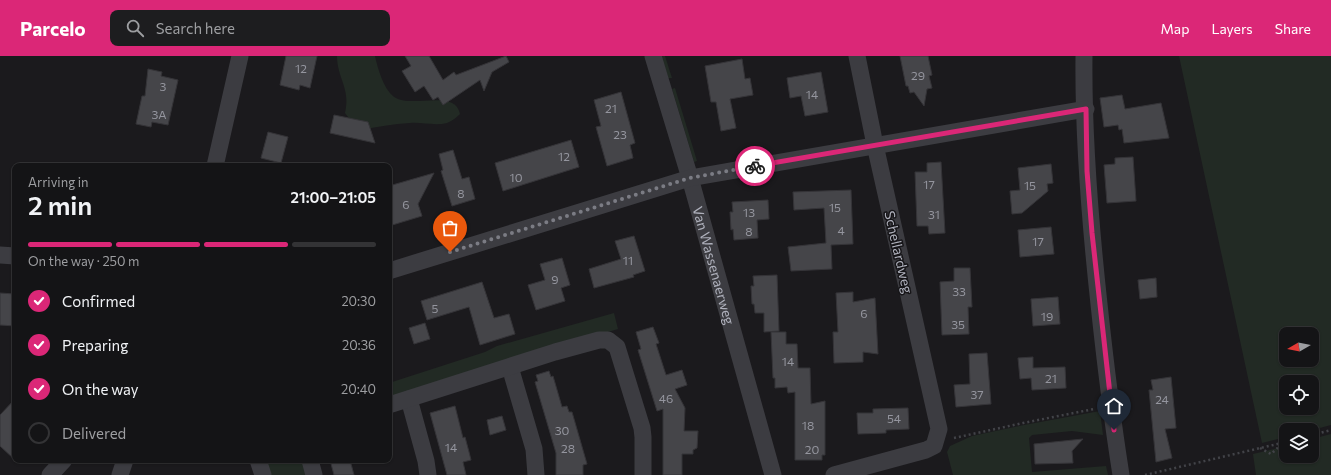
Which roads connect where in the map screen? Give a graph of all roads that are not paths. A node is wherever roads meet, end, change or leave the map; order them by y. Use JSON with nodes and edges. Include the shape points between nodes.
{"nodes":[{"id":1,"x":240,"y":56,"type":"edge"},
{"id":2,"x":653,"y":56,"type":"edge"},
{"id":3,"x":857,"y":56,"type":"edge"},
{"id":4,"x":1084,"y":56,"type":"edge"},
{"id":5,"x":1086,"y":109,"type":"junction"},
{"id":6,"x":875,"y":145,"type":"junction"},
{"id":7,"x":216,"y":163,"type":"edge"},
{"id":8,"x":690,"y":178,"type":"junction"},
{"id":9,"x":0,"y":255,"type":"edge"},
{"id":10,"x":12,"y":256,"type":"edge"},
{"id":11,"x":392,"y":270,"type":"edge"},
{"id":12,"x":510,"y":367,"type":"junction"},
{"id":13,"x":409,"y":399,"type":"junction"},
{"id":14,"x":392,"y":404,"type":"edge"},
{"id":15,"x":61,"y":463,"type":"edge"},
{"id":16,"x":124,"y":463,"type":"edge"},
{"id":17,"x":259,"y":463,"type":"edge"},
{"id":18,"x":311,"y":463,"type":"edge"},
{"id":19,"x":50,"y":475,"type":"edge"},
{"id":20,"x":120,"y":475,"type":"edge"},
{"id":21,"x":263,"y":475,"type":"edge"},
{"id":22,"x":314,"y":475,"type":"edge"},
{"id":23,"x":428,"y":475,"type":"edge"},
{"id":24,"x":536,"y":475,"type":"edge"},
{"id":25,"x":643,"y":475,"type":"edge"},
{"id":26,"x":773,"y":475,"type":"edge"},
{"id":27,"x":834,"y":475,"type":"edge"},
{"id":28,"x":1121,"y":475,"type":"edge"}],
"edges":[{"from":1,"to":7,"type":"street"},
{"from":2,"to":8,"type":"street","name":"Van Wassenaerweg"},
{"from":3,"to":6,"type":"street","name":"Schellardweg"},
{"from":4,"to":5,"type":"street"},
{"from":5,"to":6,"type":"street"},
{"from":5,"to":28,"type":"street","via":[[1092,233]]},
{"from":6,"to":8,"type":"street"},
{"from":6,"to":27,"type":"street","name":"Schellardweg","via":[[939,429],[935,444],[926,450]]},
{"from":8,"to":11,"type":"street"},
{"from":8,"to":26,"type":"street","name":"Van Wassenaerweg"},
{"from":9,"to":10,"type":"street"},
{"from":12,"to":13,"type":"street"},
{"from":12,"to":24,"type":"street","via":[[534,449]]},
{"from":12,"to":25,"type":"street","via":[[599,340],[608,340],[617,347],[642,428]]},
{"from":13,"to":14,"type":"street"},
{"from":13,"to":23,"type":"street"},
{"from":15,"to":19,"type":"street"},
{"from":16,"to":20,"type":"street"},
{"from":17,"to":21,"type":"street"},
{"from":18,"to":22,"type":"street"}]}
